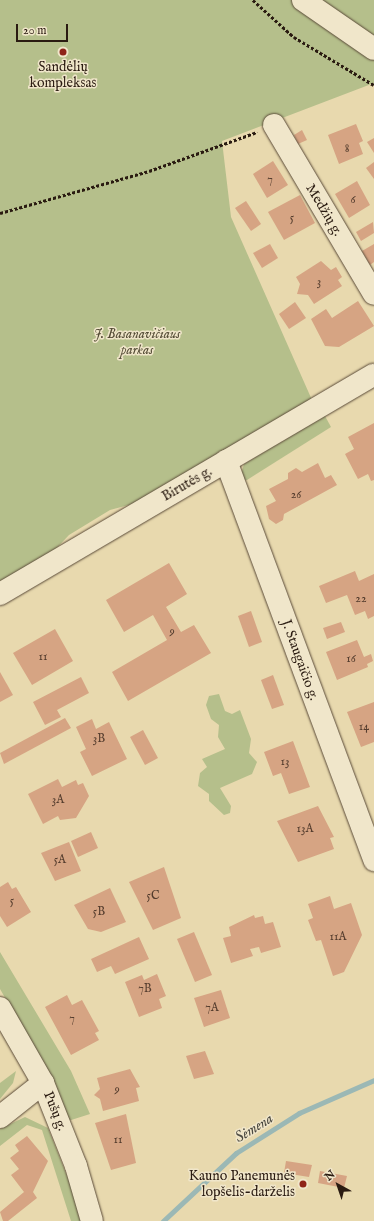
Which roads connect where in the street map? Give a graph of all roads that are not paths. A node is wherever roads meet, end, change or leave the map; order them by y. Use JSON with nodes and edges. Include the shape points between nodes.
{"nodes":[{"id":1,"x":302,"y":0,"type":"edge"},
{"id":2,"x":374,"y":49,"type":"edge"},
{"id":3,"x":274,"y":125,"type":"road end"},
{"id":4,"x":374,"y":294,"type":"edge"},
{"id":5,"x":374,"y":375,"type":"edge"},
{"id":6,"x":226,"y":461,"type":"junction"},
{"id":7,"x":0,"y":594,"type":"edge"},
{"id":8,"x":374,"y":860,"type":"edge"},
{"id":9,"x":0,"y":1008,"type":"edge"},
{"id":10,"x":43,"y":1083,"type":"junction"},
{"id":11,"x":0,"y":1117,"type":"edge"},
{"id":12,"x":92,"y":1221,"type":"edge"}],
"edges":[{"from":1,"to":2,"type":"street"},
{"from":3,"to":4,"type":"street","name":"Medžių g."},
{"from":5,"to":6,"type":"street","name":"Birutės g."},
{"from":6,"to":7,"type":"street","name":"Birutės g."},
{"from":6,"to":8,"type":"street","name":"J. Staugaičio g."},
{"from":9,"to":10,"type":"street","name":"Pušų g."},
{"from":10,"to":11,"type":"street"},
{"from":10,"to":12,"type":"street","name":"Pušų g.","via":[[76,1166]]}]}
